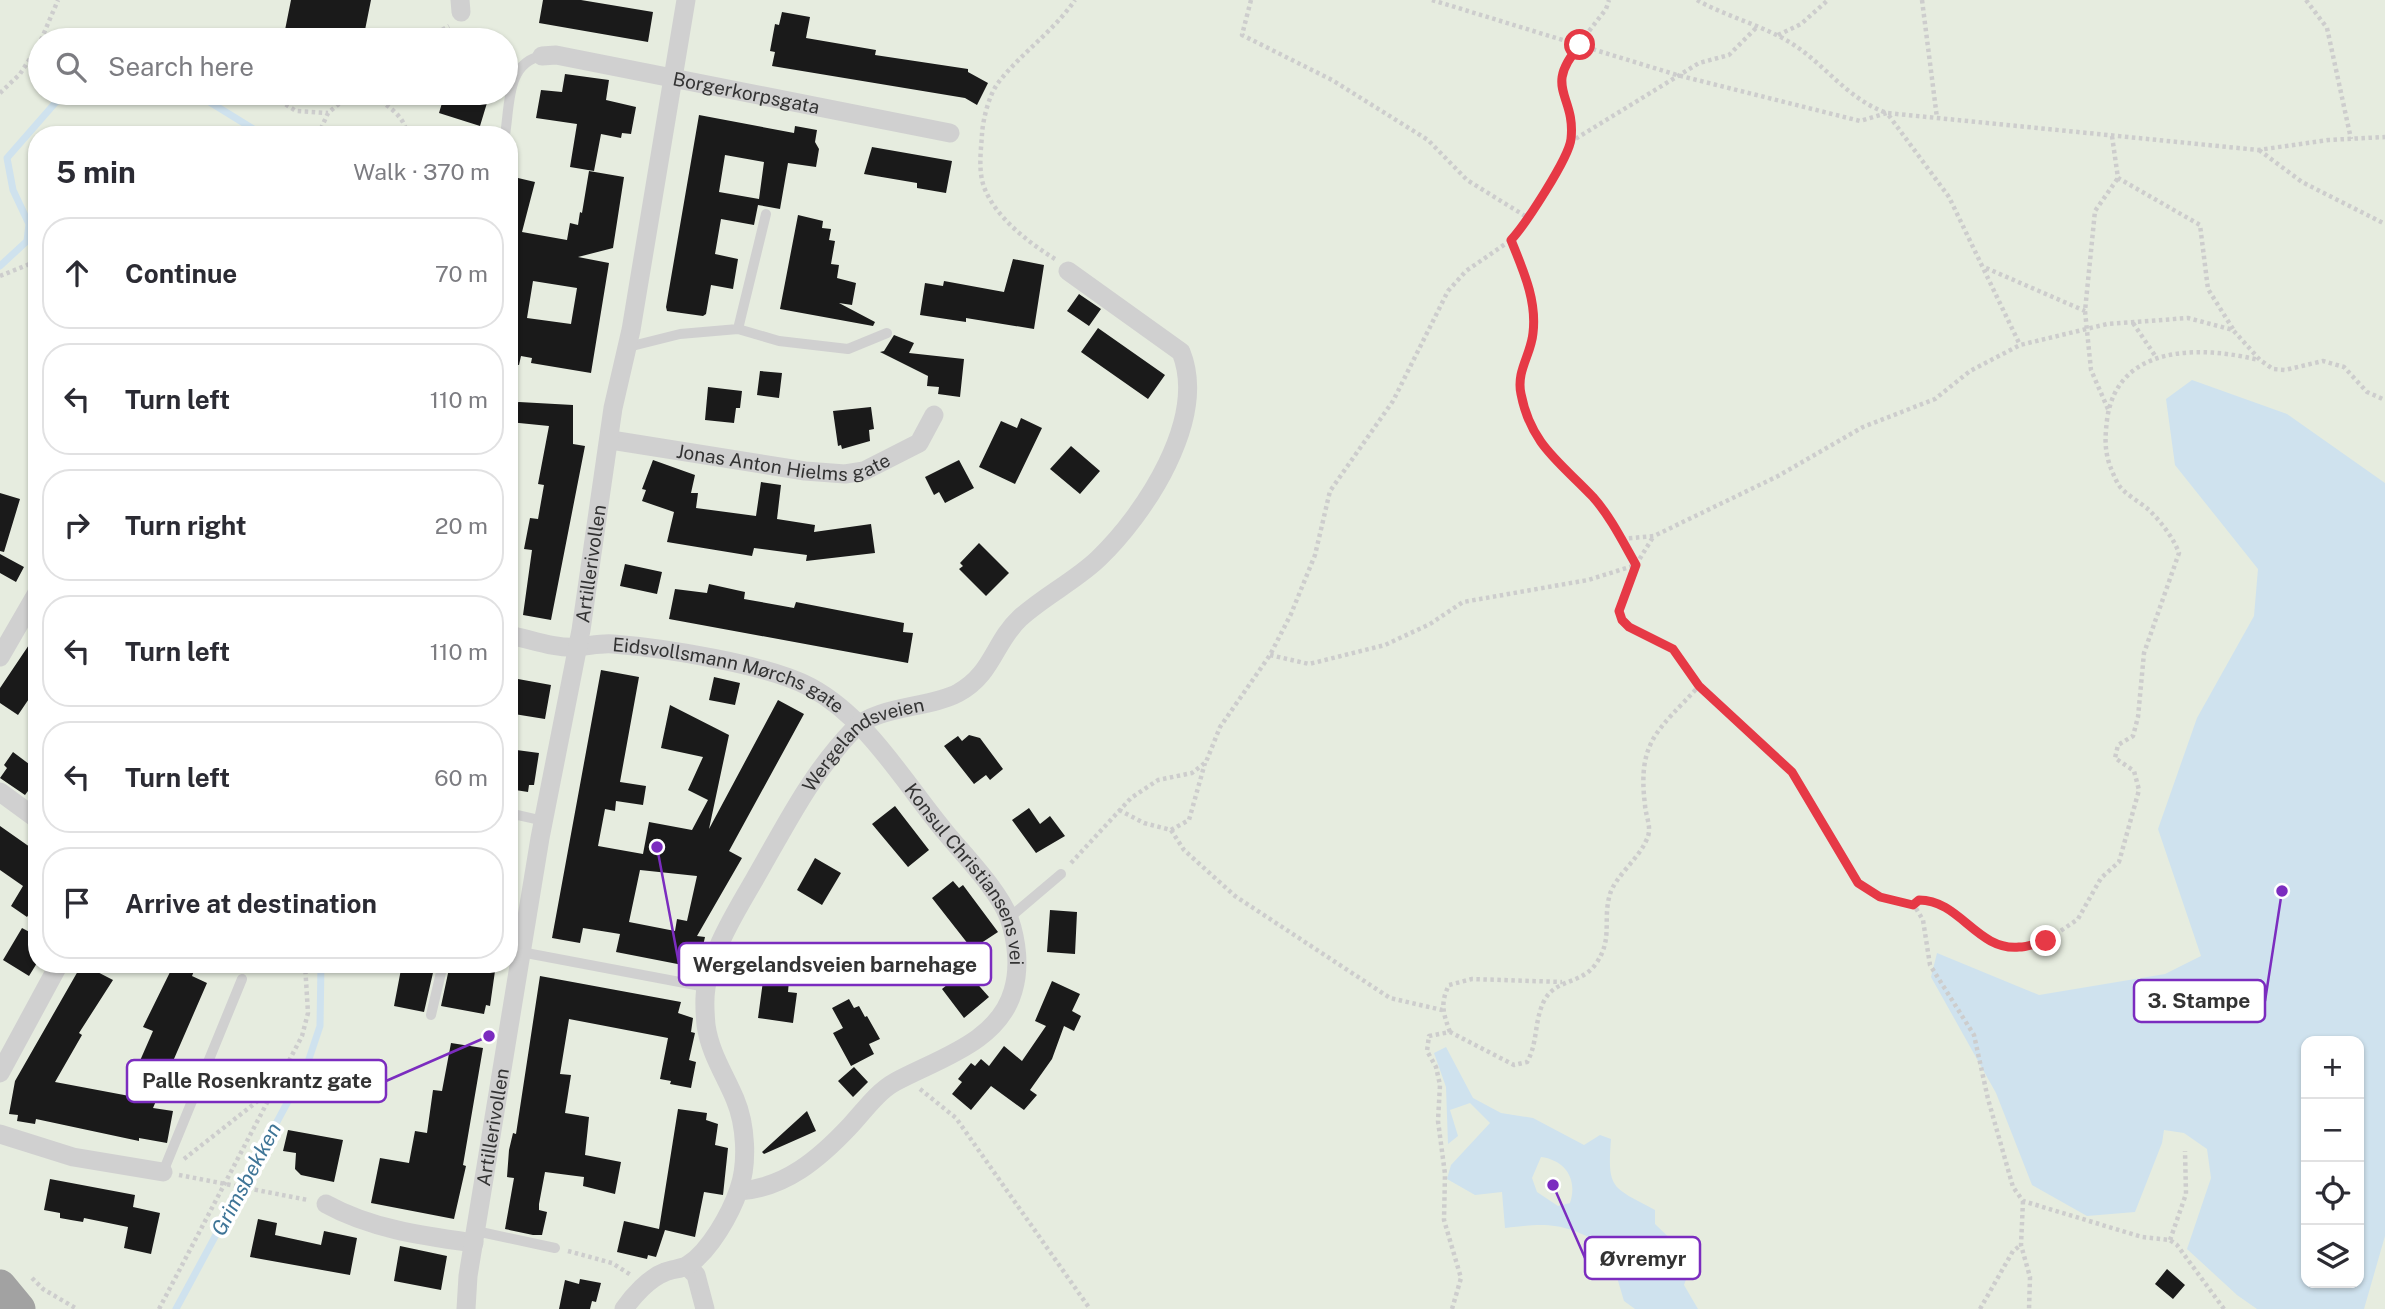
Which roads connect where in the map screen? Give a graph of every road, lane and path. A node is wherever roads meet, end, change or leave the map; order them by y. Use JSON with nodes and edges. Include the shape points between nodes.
{"nodes":[{"id":1,"x":58,"y":0,"type":"edge"},
{"id":2,"x":686,"y":0,"type":"edge"},
{"id":3,"x":1074,"y":0,"type":"edge"},
{"id":4,"x":1251,"y":0,"type":"edge"},
{"id":5,"x":1432,"y":0,"type":"edge"},
{"id":6,"x":1609,"y":0,"type":"edge"},
{"id":7,"x":1698,"y":0,"type":"edge"},
{"id":8,"x":1828,"y":0,"type":"edge"},
{"id":9,"x":1922,"y":0,"type":"edge"},
{"id":10,"x":2306,"y":0,"type":"edge"},
{"id":11,"x":460,"y":6,"type":"edge"},
{"id":12,"x":46,"y":28,"type":"edge"},
{"id":13,"x":447,"y":28,"type":"edge"},
{"id":14,"x":1756,"y":28,"type":"junction"},
{"id":15,"x":1777,"y":36,"type":"junction"},
{"id":16,"x":1580,"y":45,"type":"junction"},
{"id":17,"x":542,"y":56,"type":"joint"},
{"id":18,"x":28,"y":61,"type":"edge"},
{"id":19,"x":518,"y":65,"type":"edge"},
{"id":20,"x":1677,"y":75,"type":"junction"},
{"id":21,"x":672,"y":77,"type":"junction"},
{"id":22,"x":0,"y":93,"type":"edge"},
{"id":23,"x":287,"y":105,"type":"edge"},
{"id":24,"x":338,"y":105,"type":"edge"},
{"id":25,"x":385,"y":105,"type":"edge"},
{"id":26,"x":508,"y":105,"type":"edge"},
{"id":27,"x":328,"y":113,"type":"junction"},
{"id":28,"x":1887,"y":113,"type":"junction"},
{"id":29,"x":1937,"y":118,"type":"junction"},
{"id":30,"x":322,"y":126,"type":"edge"},
{"id":31,"x":405,"y":126,"type":"edge"},
{"id":32,"x":506,"y":126,"type":"edge"},
{"id":33,"x":950,"y":133,"type":"dead end"},
{"id":34,"x":2112,"y":136,"type":"junction"},
{"id":35,"x":2385,"y":138,"type":"edge"},
{"id":36,"x":2351,"y":139,"type":"junction"},
{"id":37,"x":1572,"y":141,"type":"junction"},
{"id":38,"x":2258,"y":150,"type":"junction"},
{"id":39,"x":2118,"y":178,"type":"junction"},
{"id":40,"x":766,"y":214,"type":"dead end"},
{"id":41,"x":1530,"y":219,"type":"junction"},
{"id":42,"x":2385,"y":224,"type":"edge"},
{"id":43,"x":1511,"y":240,"type":"junction"},
{"id":44,"x":28,"y":265,"type":"edge"},
{"id":45,"x":1984,"y":268,"type":"junction"},
{"id":46,"x":1068,"y":271,"type":"joint"},
{"id":47,"x":0,"y":276,"type":"edge"},
{"id":48,"x":2085,"y":311,"type":"junction"},
{"id":49,"x":2133,"y":323,"type":"junction"},
{"id":50,"x":737,"y":329,"type":"junction"},
{"id":51,"x":2087,"y":329,"type":"junction"},
{"id":52,"x":2233,"y":330,"type":"junction"},
{"id":53,"x":887,"y":333,"type":"dead end"},
{"id":54,"x":2020,"y":345,"type":"junction"},
{"id":55,"x":627,"y":347,"type":"junction"},
{"id":56,"x":2156,"y":357,"type":"junction"},
{"id":57,"x":2260,"y":360,"type":"junction"},
{"id":58,"x":2385,"y":400,"type":"edge"},
{"id":59,"x":2108,"y":409,"type":"junction"},
{"id":60,"x":933,"y":415,"type":"dead end"},
{"id":61,"x":611,"y":440,"type":"junction"},
{"id":62,"x":1654,"y":536,"type":"junction"},
{"id":63,"x":1621,"y":539,"type":"junction"},
{"id":64,"x":1636,"y":565,"type":"junction"},
{"id":65,"x":28,"y":609,"type":"edge"},
{"id":66,"x":518,"y":637,"type":"edge"},
{"id":67,"x":576,"y":648,"type":"junction"},
{"id":68,"x":2,"y":654,"type":"edge"},
{"id":69,"x":1270,"y":655,"type":"junction"},
{"id":70,"x":1699,"y":686,"type":"junction"},
{"id":71,"x":857,"y":726,"type":"junction"},
{"id":72,"x":1206,"y":762,"type":"junction"},
{"id":73,"x":0,"y":792,"type":"edge"},
{"id":74,"x":1119,"y":810,"type":"junction"},
{"id":75,"x":28,"y":812,"type":"edge"},
{"id":76,"x":518,"y":815,"type":"edge"},
{"id":77,"x":544,"y":821,"type":"junction"},
{"id":78,"x":1171,"y":830,"type":"junction"},
{"id":79,"x":1061,"y":874,"type":"joint"},
{"id":80,"x":1913,"y":905,"type":"junction"},
{"id":81,"x":1009,"y":918,"type":"junction"},
{"id":82,"x":518,"y":936,"type":"edge"},
{"id":83,"x":518,"y":950,"type":"edge"},
{"id":84,"x":54,"y":973,"type":"edge"},
{"id":85,"x":306,"y":973,"type":"edge"},
{"id":86,"x":441,"y":973,"type":"edge"},
{"id":87,"x":512,"y":973,"type":"edge"},
{"id":88,"x":242,"y":979,"type":"dead end"},
{"id":89,"x":1563,"y":982,"type":"junction"},
{"id":90,"x":706,"y":987,"type":"junction"},
{"id":91,"x":1442,"y":1010,"type":"junction"},
{"id":92,"x":431,"y":1015,"type":"dead end"},
{"id":93,"x":1450,"y":1032,"type":"junction"},
{"id":94,"x":0,"y":1073,"type":"edge"},
{"id":95,"x":909,"y":1076,"type":"junction"},
{"id":96,"x":279,"y":1078,"type":"junction"},
{"id":97,"x":0,"y":1133,"type":"edge"},
{"id":98,"x":2185,"y":1151,"type":"dead end"},
{"id":99,"x":163,"y":1172,"type":"junction"},
{"id":100,"x":223,"y":1183,"type":"junction"},
{"id":101,"x":739,"y":1191,"type":"junction"},
{"id":102,"x":2023,"y":1201,"type":"junction"},
{"id":103,"x":326,"y":1204,"type":"joint"},
{"id":104,"x":475,"y":1237,"type":"junction"},
{"id":105,"x":2170,"y":1240,"type":"junction"},
{"id":106,"x":2021,"y":1245,"type":"junction"},
{"id":107,"x":555,"y":1248,"type":"joint"},
{"id":108,"x":612,"y":1263,"type":"dead end"},
{"id":109,"x":687,"y":1266,"type":"junction"},
{"id":110,"x":14,"y":1280,"type":"edge"},
{"id":111,"x":19,"y":1309,"type":"edge"},
{"id":112,"x":78,"y":1309,"type":"edge"},
{"id":113,"x":159,"y":1309,"type":"edge"},
{"id":114,"x":466,"y":1309,"type":"edge"},
{"id":115,"x":624,"y":1309,"type":"edge"},
{"id":116,"x":705,"y":1309,"type":"edge"},
{"id":117,"x":1090,"y":1309,"type":"edge"},
{"id":118,"x":1452,"y":1309,"type":"edge"},
{"id":119,"x":1979,"y":1309,"type":"edge"},
{"id":120,"x":2029,"y":1309,"type":"edge"},
{"id":121,"x":2224,"y":1309,"type":"edge"}],
"edges":[{"from":1,"to":12,"type":"path"},
{"from":2,"to":21,"type":"street","name":"Artillerivollen"},
{"from":3,"to":46,"type":"path","via":[[996,85],[983,123],[980,164],[984,188],[1005,219]]},
{"from":4,"to":41,"type":"path","via":[[1242,35],[1332,80],[1429,139],[1467,180]]},
{"from":5,"to":16,"type":"path"},
{"from":6,"to":16,"type":"path"},
{"from":7,"to":14,"type":"path"},
{"from":8,"to":15,"type":"path","via":[[1801,24]]},
{"from":9,"to":29,"type":"path"},
{"from":10,"to":36,"type":"path","via":[[2327,28]]},
{"from":11,"to":13,"type":"path"},
{"from":14,"to":15,"type":"path"},
{"from":14,"to":20,"type":"path","via":[[1730,55]]},
{"from":15,"to":28,"type":"path","via":[[1793,44],[1850,95]]},
{"from":16,"to":20,"type":"path"},
{"from":16,"to":37,"type":"path","via":[[1566,61],[1560,82]]},
{"from":17,"to":19,"type":"lane"},
{"from":17,"to":21,"type":"street","name":"Borgerkorpsgata"},
{"from":18,"to":22,"type":"path"},
{"from":20,"to":28,"type":"path","via":[[1860,121]]},
{"from":20,"to":37,"type":"path"},
{"from":21,"to":33,"type":"street","name":"Borgerkorpsgata"},
{"from":21,"to":55,"type":"street","name":"Artillerivollen"},
{"from":23,"to":27,"type":"path","via":[[296,111]]},
{"from":24,"to":27,"type":"path"},
{"from":25,"to":31,"type":"path"},
{"from":26,"to":32,"type":"lane"},
{"from":27,"to":30,"type":"path"},
{"from":28,"to":29,"type":"path"},
{"from":28,"to":45,"type":"path","via":[[1949,197]]},
{"from":29,"to":34,"type":"path"},
{"from":34,"to":38,"type":"path"},
{"from":34,"to":39,"type":"path"},
{"from":35,"to":36,"type":"path"},
{"from":36,"to":38,"type":"path"},
{"from":37,"to":41,"type":"path"},
{"from":38,"to":42,"type":"path","via":[[2302,182]]},
{"from":39,"to":48,"type":"path","via":[[2095,211]]},
{"from":39,"to":52,"type":"path","via":[[2200,225],[2208,289]]},
{"from":40,"to":50,"type":"lane"},
{"from":41,"to":43,"type":"path"},
{"from":43,"to":63,"type":"path","via":[[1534,309],[1533,335],[1519,374],[1520,394],[1534,433],[1548,455],[1595,498]]},
{"from":43,"to":69,"type":"path","via":[[1466,271],[1448,291],[1394,401],[1330,491],[1315,555]]},
{"from":44,"to":47,"type":"path"},
{"from":45,"to":48,"type":"path"},
{"from":45,"to":54,"type":"path"},
{"from":46,"to":71,"type":"street","name":"Wergelandsveien","via":[[1181,352],[1186,391],[1177,444],[1127,529],[1096,561],[1019,618],[992,663],[978,676],[956,694]]},
{"from":48,"to":51,"type":"path"},
{"from":49,"to":51,"type":"path"},
{"from":49,"to":52,"type":"path","via":[[2188,318]]},
{"from":49,"to":56,"type":"path"},
{"from":50,"to":53,"type":"lane","via":[[791,343],[848,349]]},
{"from":50,"to":55,"type":"lane","via":[[680,334]]},
{"from":51,"to":54,"type":"path"},
{"from":51,"to":59,"type":"path","via":[[2091,370]]},
{"from":52,"to":57,"type":"path"},
{"from":54,"to":62,"type":"path","via":[[1970,370],[1935,399],[1863,427],[1778,476]]},
{"from":55,"to":61,"type":"street","name":"Artillerivollen"},
{"from":56,"to":57,"type":"path","via":[[2223,351]]},
{"from":56,"to":59,"type":"path","via":[[2128,374]]},
{"from":57,"to":58,"type":"path","via":[[2273,369],[2285,370],[2323,361],[2344,368],[2367,392]]},
{"from":59,"to":80,"type":"path","via":[[2103,445],[2118,485],[2151,512],[2179,553],[2144,653],[2133,736],[2118,746],[2115,758],[2134,771],[2139,790],[2119,862],[2101,878],[2078,919],[2046,941],[2017,948],[1986,940],[1952,909],[1932,900]]},
{"from":60,"to":61,"type":"street","name":"Jonas Anton Hielms gate","via":[[919,443],[864,471],[845,474]]},
{"from":61,"to":67,"type":"street","name":"Artillerivollen"},
{"from":62,"to":63,"type":"path"},
{"from":62,"to":64,"type":"path"},
{"from":63,"to":64,"type":"path"},
{"from":64,"to":69,"type":"path","via":[[1588,580],[1463,602],[1385,645],[1347,655],[1309,664]]},
{"from":64,"to":70,"type":"path","via":[[1619,611],[1622,620],[1673,649]]},
{"from":65,"to":68,"type":"street"},
{"from":66,"to":67,"type":"street","name":"Eidsvollsmann Mørchs gate"},
{"from":67,"to":71,"type":"street","name":"Eidsvollsmann Mørchs gate","via":[[617,644],[775,674],[809,687]]},
{"from":67,"to":77,"type":"street","name":"Artillerivollen"},
{"from":69,"to":72,"type":"path","via":[[1220,727]]},
{"from":70,"to":80,"type":"path","via":[[1792,772],[1858,883],[1880,897]]},
{"from":70,"to":89,"type":"path","via":[[1652,738],[1645,753],[1644,806],[1650,827],[1647,840],[1610,893],[1604,950],[1594,968],[1576,980]]},
{"from":71,"to":81,"type":"street","name":"Konsul Christiansens vei","via":[[875,742]]},
{"from":71,"to":90,"type":"street","name":"Wergelandsveien","via":[[814,775],[790,814],[732,915]]},
{"from":72,"to":74,"type":"path","via":[[1192,773],[1158,780]]},
{"from":72,"to":78,"type":"path","via":[[1189,820]]},
{"from":73,"to":75,"type":"street"},
{"from":74,"to":78,"type":"path"},
{"from":74,"to":79,"type":"path"},
{"from":76,"to":77,"type":"lane"},
{"from":77,"to":82,"type":"street","name":"Artillerivollen"},
{"from":78,"to":91,"type":"path","via":[[1184,850],[1235,896],[1390,998]]},
{"from":79,"to":81,"type":"lane"},
{"from":80,"to":102,"type":"path","via":[[1923,920],[1930,965],[1974,1035],[2013,1187]]},
{"from":81,"to":95,"type":"street","name":"Konsul Christiansens vei","via":[[1018,966],[1013,993],[1002,1014],[970,1044]]},
{"from":83,"to":90,"type":"lane"},
{"from":84,"to":94,"type":"street"},
{"from":85,"to":96,"type":"path","via":[[308,1013],[302,1036]]},
{"from":86,"to":92,"type":"lane"},
{"from":87,"to":104,"type":"street","name":"Artillerivollen"},
{"from":88,"to":99,"type":"lane"},
{"from":89,"to":91,"type":"path","via":[[1472,979],[1449,985]]},
{"from":89,"to":93,"type":"path","via":[[1545,1000],[1527,1062],[1514,1065]]},
{"from":90,"to":101,"type":"street","name":"Wergelandsveien","via":[[709,1037],[716,1064],[736,1101],[743,1135],[745,1165]]},
{"from":91,"to":93,"type":"path"},
{"from":93,"to":118,"type":"path","via":[[1429,1036],[1427,1051],[1440,1085],[1444,1220],[1461,1278]]},
{"from":95,"to":101,"type":"street","name":"Konsul Christiansens vei","via":[[892,1084],[789,1179]]},
{"from":95,"to":117,"type":"path","via":[[956,1118]]},
{"from":96,"to":99,"type":"path","via":[[198,1150]]},
{"from":96,"to":100,"type":"path"},
{"from":97,"to":99,"type":"street","via":[[74,1157]]},
{"from":98,"to":105,"type":"path","via":[[2186,1194]]},
{"from":99,"to":100,"type":"path"},
{"from":100,"to":103,"type":"path"},
{"from":100,"to":113,"type":"path"},
{"from":101,"to":109,"type":"street","name":"Wergelandsveien","via":[[713,1236]]},
{"from":102,"to":105,"type":"path","via":[[2142,1237]]},
{"from":102,"to":106,"type":"path"},
{"from":103,"to":104,"type":"street","via":[[374,1225]]},
{"from":104,"to":107,"type":"lane"},
{"from":104,"to":114,"type":"street","name":"Artillerivollen"},
{"from":105,"to":121,"type":"path"},
{"from":106,"to":119,"type":"path"},
{"from":106,"to":120,"type":"path","via":[[2030,1277]]},
{"from":107,"to":108,"type":"path"},
{"from":109,"to":115,"type":"street","name":"Wergelandsveien","via":[[658,1275]]},
{"from":109,"to":116,"type":"street","via":[[696,1275]]},
{"from":110,"to":111,"type":"highway"},
{"from":110,"to":112,"type":"path","via":[[43,1289]]}]}
